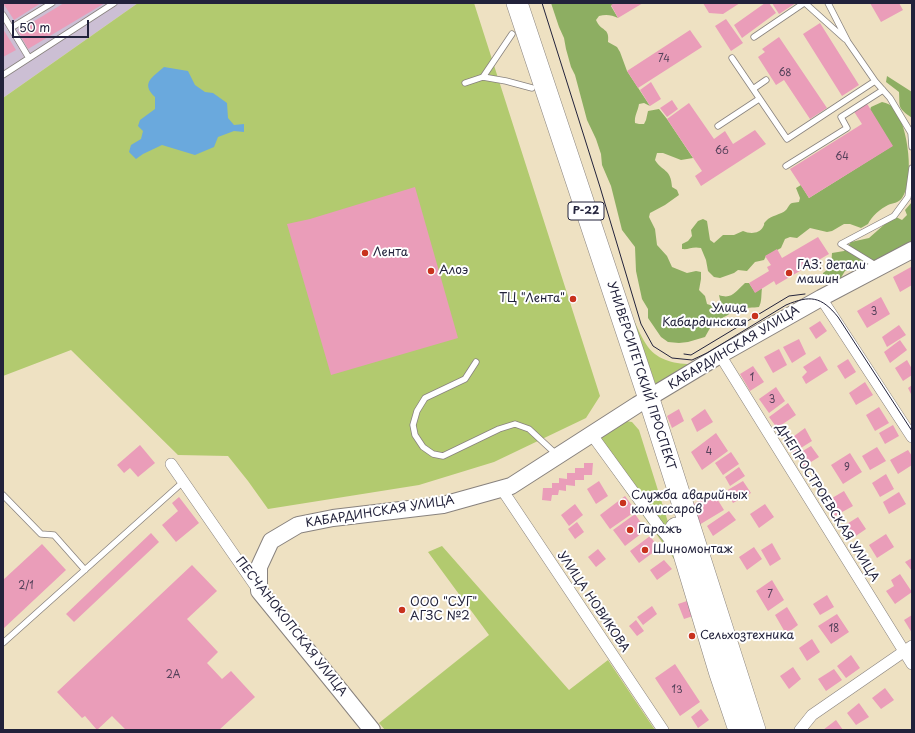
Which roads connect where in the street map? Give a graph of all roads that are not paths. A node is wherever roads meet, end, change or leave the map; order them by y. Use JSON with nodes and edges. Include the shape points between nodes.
{"nodes":[{"id":1,"x":52,"y":3,"type":"edge"},
{"id":2,"x":114,"y":3,"type":"edge"},
{"id":3,"x":502,"y":3,"type":"edge"},
{"id":4,"x":805,"y":3,"type":"edge"},
{"id":5,"x":828,"y":3,"type":"edge"},
{"id":6,"x":3,"y":16,"type":"edge"},
{"id":7,"x":515,"y":21,"type":"edge"},
{"id":8,"x":11,"y":28,"type":"junction"},
{"id":9,"x":754,"y":37,"type":"dead end"},
{"id":10,"x":848,"y":42,"type":"junction"},
{"id":11,"x":30,"y":58,"type":"junction"},
{"id":12,"x":732,"y":58,"type":"dead end"},
{"id":13,"x":3,"y":75,"type":"edge"},
{"id":14,"x":483,"y":78,"type":"junction"},
{"id":15,"x":766,"y":80,"type":"dead end"},
{"id":16,"x":875,"y":81,"type":"junction"},
{"id":17,"x":465,"y":82,"type":"dead end"},
{"id":18,"x":532,"y":88,"type":"junction"},
{"id":19,"x":753,"y":89,"type":"junction"},
{"id":20,"x":883,"y":90,"type":"junction"},
{"id":21,"x":759,"y":99,"type":"junction"},
{"id":22,"x":718,"y":126,"type":"dead end"},
{"id":23,"x":912,"y":147,"type":"edge"},
{"id":24,"x":786,"y":166,"type":"dead end"},
{"id":25,"x":912,"y":168,"type":"edge"},
{"id":26,"x":912,"y":250,"type":"edge"},
{"id":27,"x":879,"y":267,"type":"junction"},
{"id":28,"x":821,"y":298,"type":"junction"},
{"id":29,"x":720,"y":355,"type":"junction"},
{"id":30,"x":476,"y":362,"type":"dead end"},
{"id":31,"x":643,"y":402,"type":"junction"},
{"id":32,"x":592,"y":434,"type":"junction"},
{"id":33,"x":912,"y":437,"type":"edge"},
{"id":34,"x":558,"y":456,"type":"junction"},
{"id":35,"x":171,"y":464,"type":"dead end"},
{"id":36,"x":183,"y":482,"type":"junction"},
{"id":37,"x":501,"y":488,"type":"junction"},
{"id":38,"x":3,"y":495,"type":"edge"},
{"id":39,"x":685,"y":558,"type":"junction"},
{"id":40,"x":85,"y":570,"type":"junction"},
{"id":41,"x":259,"y":591,"type":"junction"},
{"id":42,"x":3,"y":643,"type":"edge"},
{"id":43,"x":908,"y":649,"type":"edge"},
{"id":44,"x":912,"y":664,"type":"edge"},
{"id":45,"x":372,"y":730,"type":"edge"},
{"id":46,"x":663,"y":730,"type":"edge"},
{"id":47,"x":739,"y":730,"type":"edge"},
{"id":48,"x":755,"y":730,"type":"edge"},
{"id":49,"x":800,"y":730,"type":"edge"}],
"edges":[{"from":1,"to":8,"type":"lane"},
{"from":2,"to":11,"type":"lane"},
{"from":3,"to":7,"type":"highway","number":"Р-22"},
{"from":4,"to":9,"type":"lane"},
{"from":4,"to":10,"type":"lane"},
{"from":5,"to":10,"type":"lane"},
{"from":6,"to":8,"type":"lane"},
{"from":7,"to":14,"type":"lane"},
{"from":7,"to":18,"type":"highway","name":"УНИВЕРСИТЕТСКИЙ ПРОСПЕКТ","number":"Р-22"},
{"from":7,"to":31,"type":"highway","name":"УНИВЕРСИТЕТСКИЙ ПРОСПЕКТ","number":"Р-22"},
{"from":8,"to":11,"type":"lane"},
{"from":10,"to":16,"type":"lane"},
{"from":11,"to":13,"type":"lane"},
{"from":12,"to":19,"type":"lane"},
{"from":14,"to":17,"type":"lane"},
{"from":14,"to":18,"type":"lane"},
{"from":15,"to":19,"type":"lane"},
{"from":16,"to":20,"type":"lane"},
{"from":16,"to":21,"type":"lane","via":[[787,140]]},
{"from":18,"to":31,"type":"highway","name":"УНИВЕРСИТЕТСКИЙ ПРОСПЕКТ","number":"Р-22"},
{"from":19,"to":21,"type":"lane"},
{"from":20,"to":23,"type":"lane","via":[[911,134]]},
{"from":20,"to":24,"type":"lane","via":[[841,117],[847,128]]},
{"from":21,"to":22,"type":"lane"},
{"from":25,"to":27,"type":"lane","via":[[908,197],[894,216],[841,244]]},
{"from":26,"to":27,"type":"street","name":"КАБАРДИНСКАЯ УЛИЦА"},
{"from":27,"to":28,"type":"street","name":"КАБАРДИНСКАЯ УЛИЦА"},
{"from":28,"to":29,"type":"street","name":"КАБАРДИНСКАЯ УЛИЦА"},
{"from":28,"to":33,"type":"street"},
{"from":29,"to":31,"type":"street","name":"КАБАРДИНСКАЯ УЛИЦА"},
{"from":29,"to":43,"type":"street","name":"ДНЕПРОСТРОЕВСКАЯ УЛИЦА"},
{"from":30,"to":34,"type":"lane","via":[[465,379],[425,398],[417,410],[413,425],[415,435],[423,447],[433,454],[443,456],[515,424],[529,430]]},
{"from":31,"to":32,"type":"street","name":"КАБАРДИНСКАЯ УЛИЦА"},
{"from":31,"to":39,"type":"highway","name":"УНИВЕРСИТЕТСКИЙ ПРОСПЕКТ","number":"Р-22"},
{"from":31,"to":48,"type":"highway","name":"УНИВЕРСИТЕТСКИЙ ПРОСПЕКТ","number":"Р-22"},
{"from":32,"to":34,"type":"street","name":"КАБАРДИНСКАЯ УЛИЦА"},
{"from":32,"to":39,"type":"street"},
{"from":34,"to":37,"type":"street","name":"КАБАРДИНСКАЯ УЛИЦА","via":[[511,486]]},
{"from":35,"to":36,"type":"street","name":"ПЕСЧАНОКОПСКАЯ УЛИЦА"},
{"from":36,"to":40,"type":"lane"},
{"from":36,"to":41,"type":"street","name":"ПЕСЧАНОКОПСКАЯ УЛИЦА"},
{"from":37,"to":41,"type":"street","name":"КАБАРДИНСКАЯ УЛИЦА","via":[[443,505],[333,518],[298,526],[271,541],[259,567]]},
{"from":37,"to":46,"type":"street","name":"УЛИЦА НОВИКОВА"},
{"from":38,"to":40,"type":"lane","via":[[41,534],[54,535]]},
{"from":39,"to":47,"type":"highway","name":"УНИВЕРСИТЕТСКИЙ ПРОСПЕКТ","number":"Р-22"},
{"from":40,"to":42,"type":"lane"},
{"from":41,"to":45,"type":"street","name":"ПЕСЧАНОКОПСКАЯ УЛИЦА"},
{"from":43,"to":44,"type":"street","name":"ДНЕПРОСТРОЕВСКАЯ УЛИЦА"},
{"from":43,"to":49,"type":"street","via":[[812,715]]}]}
